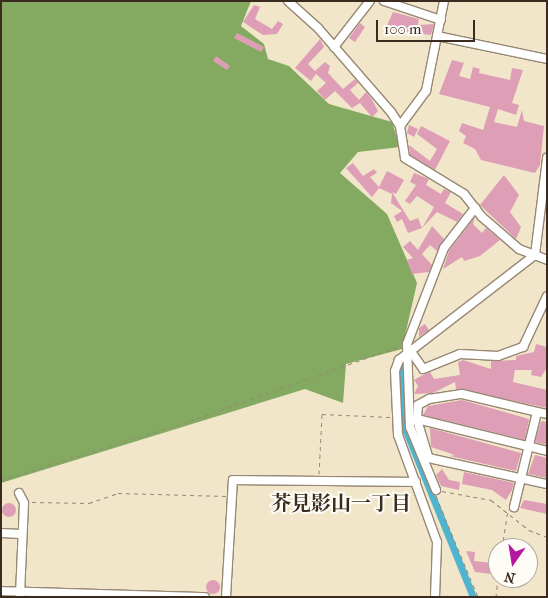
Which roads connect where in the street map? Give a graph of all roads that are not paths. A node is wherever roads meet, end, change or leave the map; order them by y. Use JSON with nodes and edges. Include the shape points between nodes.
{"nodes":[{"id":1,"x":288,"y":1,"type":"edge"},
{"id":2,"x":370,"y":1,"type":"edge"},
{"id":3,"x":384,"y":1,"type":"edge"},
{"id":4,"x":444,"y":1,"type":"edge"},
{"id":5,"x":441,"y":20,"type":"junction"},
{"id":6,"x":437,"y":36,"type":"junction"},
{"id":7,"x":334,"y":47,"type":"junction"},
{"id":8,"x":547,"y":59,"type":"edge"},
{"id":9,"x":400,"y":126,"type":"junction"},
{"id":10,"x":547,"y":158,"type":"edge"},
{"id":11,"x":546,"y":180,"type":"edge"},
{"id":12,"x":475,"y":208,"type":"junction"},
{"id":13,"x":535,"y":255,"type":"junction"},
{"id":14,"x":547,"y":260,"type":"edge"},
{"id":15,"x":547,"y":296,"type":"edge"},
{"id":16,"x":409,"y":353,"type":"junction"},
{"id":17,"x":537,"y":412,"type":"junction"},
{"id":18,"x":547,"y":414,"type":"edge"},
{"id":19,"x":417,"y":419,"type":"junction"},
{"id":20,"x":529,"y":446,"type":"junction"},
{"id":21,"x":547,"y":451,"type":"edge"},
{"id":22,"x":425,"y":457,"type":"junction"},
{"id":23,"x":521,"y":478,"type":"junction"},
{"id":24,"x":416,"y":482,"type":"junction"},
{"id":25,"x":547,"y":484,"type":"edge"},
{"id":26,"x":436,"y":490,"type":"road end"},
{"id":27,"x":19,"y":493,"type":"dead end"},
{"id":28,"x":511,"y":509,"type":"road end"},
{"id":29,"x":1,"y":533,"type":"edge"},
{"id":30,"x":21,"y":534,"type":"junction"},
{"id":31,"x":1,"y":591,"type":"edge"},
{"id":32,"x":20,"y":594,"type":"edge"},
{"id":33,"x":205,"y":597,"type":"edge"},
{"id":34,"x":226,"y":597,"type":"edge"},
{"id":35,"x":435,"y":597,"type":"edge"}],
"edges":[{"from":1,"to":7,"type":"street"},
{"from":2,"to":7,"type":"street"},
{"from":3,"to":5,"type":"street"},
{"from":4,"to":5,"type":"street"},
{"from":5,"to":6,"type":"street"},
{"from":6,"to":8,"type":"street"},
{"from":6,"to":9,"type":"street","via":[[426,91]]},
{"from":7,"to":9,"type":"street"},
{"from":9,"to":12,"type":"street","via":[[405,158],[464,194]]},
{"from":10,"to":11,"type":"street"},
{"from":11,"to":13,"type":"street"},
{"from":12,"to":13,"type":"street","via":[[509,240]]},
{"from":12,"to":16,"type":"street","via":[[444,248],[407,344]]},
{"from":13,"to":14,"type":"street"},
{"from":13,"to":16,"type":"street"},
{"from":15,"to":16,"type":"street","via":[[523,347],[498,356],[460,354],[423,369]]},
{"from":16,"to":22,"type":"street","via":[[410,427]]},
{"from":16,"to":24,"type":"street","via":[[395,371],[395,417]]},
{"from":17,"to":18,"type":"street"},
{"from":17,"to":19,"type":"street","via":[[462,394],[429,399],[418,405]]},
{"from":17,"to":20,"type":"street"},
{"from":19,"to":20,"type":"street"},
{"from":19,"to":22,"type":"street"},
{"from":20,"to":21,"type":"street"},
{"from":20,"to":23,"type":"street"},
{"from":22,"to":23,"type":"street"},
{"from":22,"to":26,"type":"street"},
{"from":23,"to":25,"type":"street"},
{"from":23,"to":28,"type":"street"},
{"from":24,"to":34,"type":"street","via":[[233,480],[229,497]]},
{"from":24,"to":35,"type":"street","via":[[437,542]]},
{"from":27,"to":30,"type":"street","via":[[24,503]]},
{"from":29,"to":30,"type":"street"},
{"from":30,"to":32,"type":"street"},
{"from":31,"to":32,"type":"street"},
{"from":32,"to":33,"type":"street"}]}
